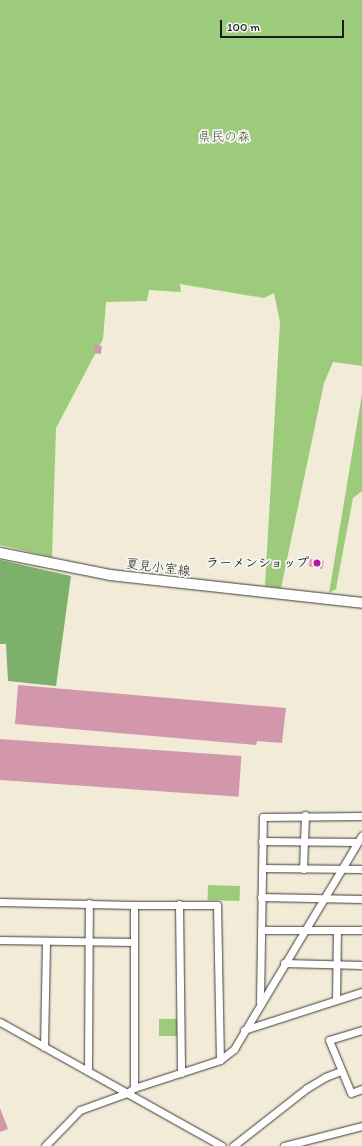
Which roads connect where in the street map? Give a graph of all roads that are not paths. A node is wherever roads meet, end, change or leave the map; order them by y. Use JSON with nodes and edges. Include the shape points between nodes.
{"nodes":[{"id":1,"x":0,"y":552,"type":"edge"},
{"id":2,"x":362,"y":603,"type":"edge"},
{"id":3,"x":305,"y":815,"type":"junction"},
{"id":4,"x":362,"y":816,"type":"edge"},
{"id":5,"x":362,"y":835,"type":"edge"},
{"id":6,"x":262,"y":841,"type":"junction"},
{"id":7,"x":304,"y":842,"type":"junction"},
{"id":8,"x":357,"y":842,"type":"junction"},
{"id":9,"x":262,"y":868,"type":"junction"},
{"id":10,"x":304,"y":869,"type":"junction"},
{"id":11,"x":341,"y":869,"type":"junction"},
{"id":12,"x":362,"y":869,"type":"edge"},
{"id":13,"x":262,"y":897,"type":"junction"},
{"id":14,"x":323,"y":899,"type":"junction"},
{"id":15,"x":362,"y":899,"type":"edge"},
{"id":16,"x":0,"y":902,"type":"edge"},
{"id":17,"x":88,"y":903,"type":"junction"},
{"id":18,"x":179,"y":904,"type":"junction"},
{"id":19,"x":134,"y":905,"type":"junction"},
{"id":20,"x":261,"y":930,"type":"junction"},
{"id":21,"x":304,"y":930,"type":"junction"},
{"id":22,"x":337,"y":930,"type":"junction"},
{"id":23,"x":362,"y":930,"type":"edge"},
{"id":24,"x":0,"y":940,"type":"edge"},
{"id":25,"x":46,"y":941,"type":"junction"},
{"id":26,"x":89,"y":941,"type":"junction"},
{"id":27,"x":134,"y":942,"type":"junction"},
{"id":28,"x":284,"y":963,"type":"junction"},
{"id":29,"x":336,"y":964,"type":"junction"},
{"id":30,"x":362,"y":965,"type":"edge"},
{"id":31,"x":362,"y":992,"type":"edge"},
{"id":32,"x":336,"y":1000,"type":"junction"},
{"id":33,"x":260,"y":1002,"type":"junction"},
{"id":34,"x":0,"y":1022,"type":"edge"},
{"id":35,"x":244,"y":1030,"type":"junction"},
{"id":36,"x":362,"y":1030,"type":"edge"},
{"id":37,"x":44,"y":1047,"type":"junction"},
{"id":38,"x":220,"y":1060,"type":"junction"},
{"id":39,"x":88,"y":1071,"type":"junction"},
{"id":40,"x":341,"y":1072,"type":"junction"},
{"id":41,"x":182,"y":1073,"type":"junction"},
{"id":42,"x":134,"y":1088,"type":"junction"},
{"id":43,"x":362,"y":1090,"type":"edge"},
{"id":44,"x":127,"y":1093,"type":"junction"},
{"id":45,"x":362,"y":1126,"type":"edge"},
{"id":46,"x":45,"y":1146,"type":"edge"},
{"id":47,"x":222,"y":1146,"type":"edge"},
{"id":48,"x":233,"y":1146,"type":"edge"},
{"id":49,"x":284,"y":1146,"type":"edge"}],
"edges":[{"from":1,"to":2,"type":"main road","name":"夏見小室線","via":[[110,575]]},
{"from":3,"to":4,"type":"street"},
{"from":3,"to":6,"type":"street","via":[[265,815]]},
{"from":3,"to":7,"type":"street"},
{"from":5,"to":8,"type":"street"},
{"from":6,"to":7,"type":"street"},
{"from":6,"to":9,"type":"street"},
{"from":7,"to":8,"type":"street"},
{"from":7,"to":10,"type":"street"},
{"from":8,"to":11,"type":"street"},
{"from":9,"to":10,"type":"street"},
{"from":9,"to":13,"type":"street"},
{"from":10,"to":11,"type":"street"},
{"from":11,"to":12,"type":"street"},
{"from":11,"to":14,"type":"street"},
{"from":13,"to":14,"type":"street"},
{"from":13,"to":20,"type":"street"},
{"from":14,"to":15,"type":"street"},
{"from":14,"to":21,"type":"street"},
{"from":16,"to":17,"type":"street"},
{"from":17,"to":19,"type":"street"},
{"from":17,"to":26,"type":"street"},
{"from":18,"to":19,"type":"street"},
{"from":18,"to":38,"type":"street","via":[[217,905]]},
{"from":18,"to":41,"type":"street"},
{"from":19,"to":27,"type":"street"},
{"from":20,"to":21,"type":"street"},
{"from":20,"to":33,"type":"street"},
{"from":21,"to":22,"type":"street"},
{"from":21,"to":28,"type":"street"},
{"from":22,"to":23,"type":"street"},
{"from":22,"to":29,"type":"street"},
{"from":24,"to":25,"type":"street"},
{"from":25,"to":26,"type":"street"},
{"from":25,"to":37,"type":"street"},
{"from":26,"to":27,"type":"street"},
{"from":26,"to":39,"type":"street"},
{"from":27,"to":42,"type":"street"},
{"from":28,"to":29,"type":"street"},
{"from":28,"to":33,"type":"street"},
{"from":29,"to":30,"type":"street"},
{"from":29,"to":32,"type":"street"},
{"from":31,"to":32,"type":"street"},
{"from":32,"to":35,"type":"street"},
{"from":33,"to":35,"type":"street"},
{"from":34,"to":37,"type":"street"},
{"from":35,"to":38,"type":"street","via":[[234,1049]]},
{"from":36,"to":40,"type":"street","via":[[329,1040]]},
{"from":37,"to":39,"type":"street"},
{"from":38,"to":41,"type":"street"},
{"from":39,"to":44,"type":"street"},
{"from":40,"to":43,"type":"street","via":[[351,1093]]},
{"from":40,"to":48,"type":"street","via":[[325,1077],[308,1088]]},
{"from":41,"to":42,"type":"street"},
{"from":42,"to":44,"type":"street"},
{"from":44,"to":46,"type":"street","via":[[80,1110]]},
{"from":44,"to":47,"type":"street"},
{"from":45,"to":49,"type":"street"}]}
